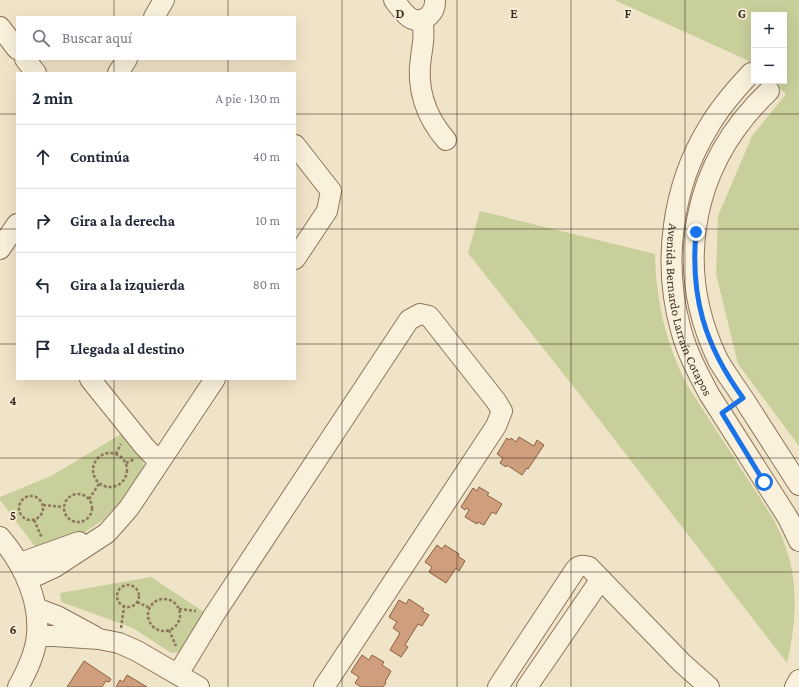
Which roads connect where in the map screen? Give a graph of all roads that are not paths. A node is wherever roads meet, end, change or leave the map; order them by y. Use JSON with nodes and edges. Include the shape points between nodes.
{"nodes":[{"id":1,"x":164,"y":0,"type":"edge"},
{"id":2,"x":394,"y":0,"type":"edge"},
{"id":3,"x":435,"y":0,"type":"edge"},
{"id":4,"x":155,"y":16,"type":"edge"},
{"id":5,"x":422,"y":20,"type":"junction"},
{"id":6,"x":0,"y":27,"type":"edge"},
{"id":7,"x":16,"y":48,"type":"edge"},
{"id":8,"x":26,"y":60,"type":"edge"},
{"id":9,"x":126,"y":60,"type":"edge"},
{"id":10,"x":35,"y":72,"type":"edge"},
{"id":11,"x":119,"y":72,"type":"edge"},
{"id":12,"x":751,"y":73,"type":"dead end"},
{"id":13,"x":735,"y":90,"type":"junction"},
{"id":14,"x":769,"y":91,"type":"dead end"},
{"id":15,"x":753,"y":106,"type":"junction"},
{"id":16,"x":446,"y":140,"type":"dead end"},
{"id":17,"x":296,"y":146,"type":"edge"},
{"id":18,"x":16,"y":225,"type":"edge"},
{"id":19,"x":0,"y":249,"type":"edge"},
{"id":20,"x":296,"y":258,"type":"edge"},
{"id":21,"x":91,"y":380,"type":"edge"},
{"id":22,"x":214,"y":380,"type":"edge"},
{"id":23,"x":743,"y":398,"type":"junction"},
{"id":24,"x":722,"y":413,"type":"junction"},
{"id":25,"x":159,"y":462,"type":"junction"},
{"id":26,"x":799,"y":485,"type":"edge"},
{"id":27,"x":0,"y":537,"type":"edge"},
{"id":28,"x":799,"y":541,"type":"edge"},
{"id":29,"x":24,"y":571,"type":"junction"},
{"id":30,"x":601,"y":579,"type":"junction"},
{"id":31,"x":36,"y":608,"type":"junction"},
{"id":32,"x":37,"y":636,"type":"junction"},
{"id":33,"x":99,"y":639,"type":"junction"},
{"id":34,"x":178,"y":674,"type":"junction"},
{"id":35,"x":18,"y":687,"type":"edge"},
{"id":36,"x":199,"y":687,"type":"edge"},
{"id":37,"x":324,"y":687,"type":"edge"},
{"id":38,"x":498,"y":687,"type":"edge"},
{"id":39,"x":527,"y":687,"type":"edge"},
{"id":40,"x":709,"y":687,"type":"edge"}],
"edges":[{"from":1,"to":4,"type":"street"},
{"from":2,"to":5,"type":"street","via":[[412,19]]},
{"from":3,"to":5,"type":"street","via":[[434,10]]},
{"from":5,"to":16,"type":"street","via":[[422,93],[430,117]]},
{"from":6,"to":7,"type":"street"},
{"from":8,"to":10,"type":"street"},
{"from":9,"to":11,"type":"street"},
{"from":12,"to":13,"type":"street","name":"Avenida Bernardo Larraín Cotapos"},
{"from":13,"to":15,"type":"street"},
{"from":13,"to":24,"type":"street","name":"Avenida Bernardo Larraín Cotapos","via":[[708,128],[688,170],[675,214],[671,261],[672,284],[683,337],[698,373]]},
{"from":14,"to":15,"type":"street","name":"Avenida Bernardo Larraín Cotapos"},
{"from":15,"to":23,"type":"street","name":"Avenida Bernardo Larraín Cotapos","via":[[729,138],[710,174],[699,212],[694,252],[694,275],[702,319],[719,361]]},
{"from":17,"to":20,"type":"street","via":[[331,191],[328,211]]},
{"from":18,"to":19,"type":"street"},
{"from":21,"to":25,"type":"street"},
{"from":22,"to":25,"type":"street"},
{"from":23,"to":24,"type":"street"},
{"from":23,"to":26,"type":"street","name":"Avenida Bernardo Larraín Cotapos"},
{"from":24,"to":28,"type":"street","name":"Avenida Bernardo Larraín Cotapos","via":[[788,518]]},
{"from":25,"to":29,"type":"street","via":[[129,508],[107,533]]},
{"from":27,"to":29,"type":"street"},
{"from":29,"to":31,"type":"street"},
{"from":30,"to":38,"type":"street","via":[[584,565],[575,570]]},
{"from":30,"to":39,"type":"street"},
{"from":30,"to":40,"type":"street","via":[[682,663]]},
{"from":31,"to":32,"type":"street"},
{"from":31,"to":33,"type":"street","via":[[57,616]]},
{"from":32,"to":33,"type":"street"},
{"from":32,"to":35,"type":"street","via":[[25,676]]},
{"from":33,"to":34,"type":"street","via":[[119,643]]},
{"from":34,"to":36,"type":"street"},
{"from":34,"to":37,"type":"street","via":[[214,615],[409,320],[420,314],[429,316],[502,411],[496,426]]}]}
